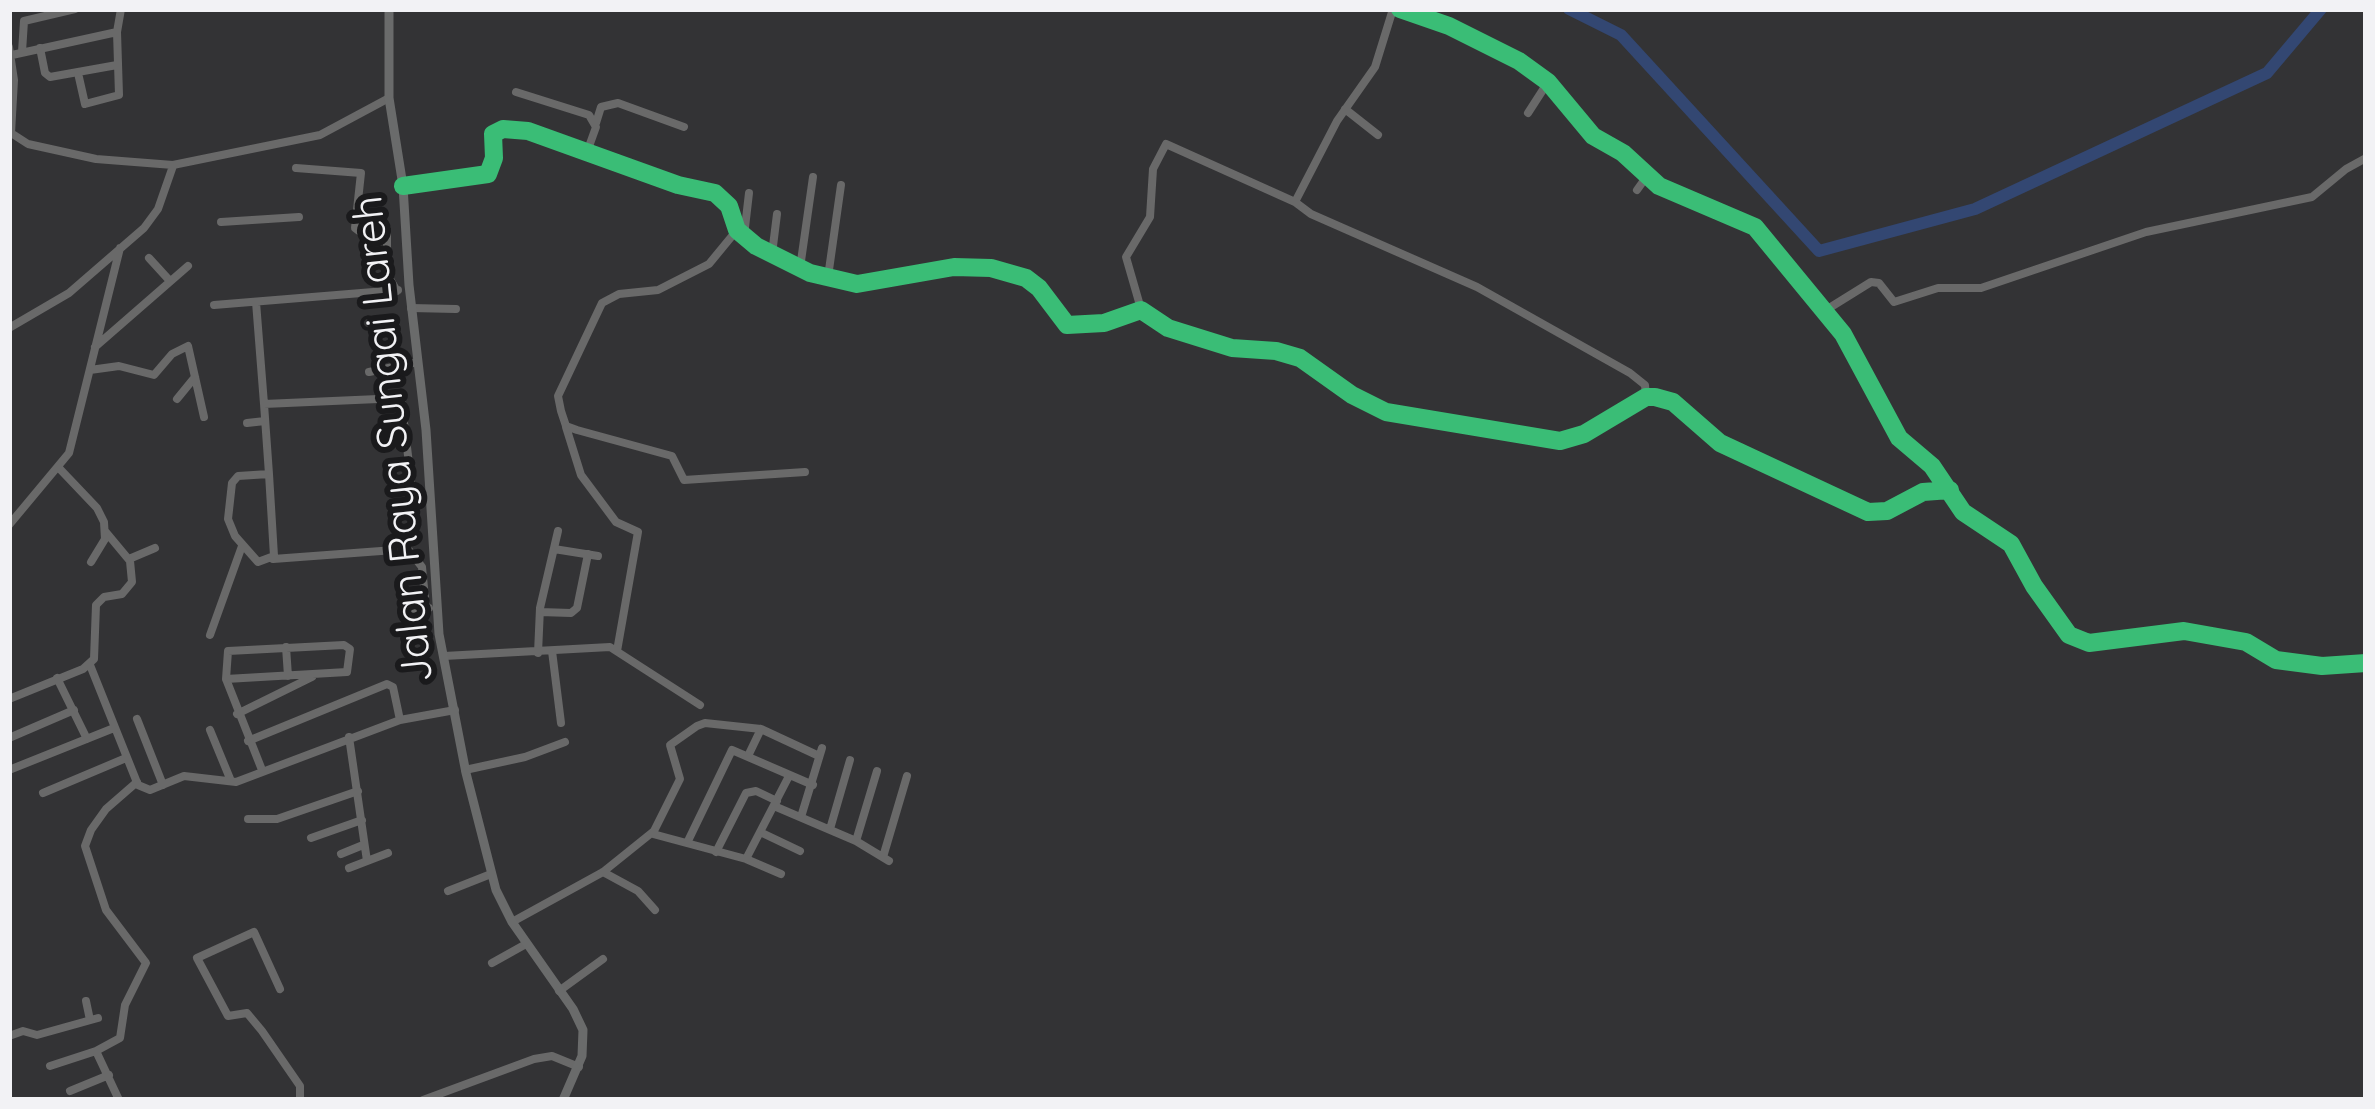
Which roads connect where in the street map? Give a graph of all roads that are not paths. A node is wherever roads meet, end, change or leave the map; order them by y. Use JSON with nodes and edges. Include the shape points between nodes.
{"nodes":[{"id":1,"x":75,"y":9,"type":"edge"},
{"id":2,"x":121,"y":9,"type":"edge"},
{"id":3,"x":389,"y":9,"type":"edge"},
{"id":4,"x":1397,"y":9,"type":"edge"},
{"id":5,"x":117,"y":32,"type":"junction"},
{"id":6,"x":40,"y":48,"type":"junction"},
{"id":7,"x":14,"y":51,"type":"edge"},
{"id":8,"x":118,"y":65,"type":"junction"},
{"id":9,"x":78,"y":73,"type":"junction"},
{"id":10,"x":1548,"y":82,"type":"junction"},
{"id":11,"x":516,"y":92,"type":"dead end"},
{"id":12,"x":389,"y":98,"type":"junction"},
{"id":13,"x":11,"y":99,"type":"edge"},
{"id":14,"x":1345,"y":109,"type":"junction"},
{"id":15,"x":1528,"y":113,"type":"dead end"},
{"id":16,"x":596,"y":123,"type":"junction"},
{"id":17,"x":684,"y":127,"type":"dead end"},
{"id":18,"x":9,"y":128,"type":"edge"},
{"id":19,"x":1378,"y":135,"type":"dead end"},
{"id":20,"x":587,"y":152,"type":"junction"},
{"id":21,"x":2366,"y":158,"type":"edge"},
{"id":22,"x":173,"y":166,"type":"junction"},
{"id":23,"x":296,"y":168,"type":"dead end"},
{"id":24,"x":1647,"y":176,"type":"junction"},
{"id":25,"x":813,"y":177,"type":"dead end"},
{"id":26,"x":842,"y":184,"type":"dead end"},
{"id":27,"x":403,"y":186,"type":"junction"},
{"id":28,"x":1637,"y":190,"type":"dead end"},
{"id":29,"x":749,"y":193,"type":"dead end"},
{"id":30,"x":1295,"y":202,"type":"junction"},
{"id":31,"x":777,"y":214,"type":"dead end"},
{"id":32,"x":299,"y":217,"type":"dead end"},
{"id":33,"x":221,"y":222,"type":"dead end"},
{"id":34,"x":740,"y":233,"type":"junction"},
{"id":35,"x":121,"y":248,"type":"junction"},
{"id":36,"x":772,"y":254,"type":"junction"},
{"id":37,"x":148,"y":258,"type":"dead end"},
{"id":38,"x":188,"y":266,"type":"dead end"},
{"id":39,"x":800,"y":268,"type":"junction"},
{"id":40,"x":828,"y":278,"type":"junction"},
{"id":41,"x":170,"y":281,"type":"junction"},
{"id":42,"x":403,"y":290,"type":"junction"},
{"id":43,"x":256,"y":302,"type":"junction"},
{"id":44,"x":214,"y":305,"type":"dead end"},
{"id":45,"x":411,"y":308,"type":"junction"},
{"id":46,"x":1829,"y":308,"type":"junction"},
{"id":47,"x":455,"y":309,"type":"dead end"},
{"id":48,"x":1141,"y":310,"type":"junction"},
{"id":49,"x":9,"y":328,"type":"edge"},
{"id":50,"x":94,"y":347,"type":"junction"},
{"id":51,"x":418,"y":362,"type":"junction"},
{"id":52,"x":90,"y":370,"type":"junction"},
{"id":53,"x":369,"y":372,"type":"dead end"},
{"id":54,"x":196,"y":377,"type":"junction"},
{"id":55,"x":1646,"y":398,"type":"junction"},
{"id":56,"x":177,"y":399,"type":"dead end"},
{"id":57,"x":264,"y":404,"type":"junction"},
{"id":58,"x":204,"y":417,"type":"dead end"},
{"id":59,"x":265,"y":421,"type":"junction"},
{"id":60,"x":247,"y":423,"type":"dead end"},
{"id":61,"x":566,"y":425,"type":"junction"},
{"id":62,"x":58,"y":466,"type":"junction"},
{"id":63,"x":805,"y":472,"type":"dead end"},
{"id":64,"x":269,"y":474,"type":"junction"},
{"id":65,"x":411,"y":480,"type":"dead end"},
{"id":66,"x":1950,"y":490,"type":"junction"},
{"id":67,"x":9,"y":525,"type":"edge"},
{"id":68,"x":106,"y":531,"type":"junction"},
{"id":69,"x":558,"y":531,"type":"dead end"},
{"id":70,"x":242,"y":545,"type":"junction"},
{"id":71,"x":155,"y":548,"type":"dead end"},
{"id":72,"x":554,"y":549,"type":"junction"},
{"id":73,"x":129,"y":559,"type":"junction"},
{"id":74,"x":273,"y":559,"type":"junction"},
{"id":75,"x":91,"y":562,"type":"dead end"},
{"id":76,"x":431,"y":608,"type":"junction"},
{"id":77,"x":540,"y":612,"type":"junction"},
{"id":78,"x":405,"y":614,"type":"dead end"},
{"id":79,"x":210,"y":635,"type":"dead end"},
{"id":80,"x":286,"y":647,"type":"junction"},
{"id":81,"x":552,"y":651,"type":"junction"},
{"id":82,"x":616,"y":651,"type":"junction"},
{"id":83,"x":538,"y":653,"type":"junction"},
{"id":84,"x":444,"y":656,"type":"junction"},
{"id":85,"x":2366,"y":663,"type":"edge"},
{"id":86,"x":90,"y":665,"type":"junction"},
{"id":87,"x":288,"y":676,"type":"junction"},
{"id":88,"x":313,"y":676,"type":"junction"},
{"id":89,"x":57,"y":678,"type":"junction"},
{"id":90,"x":226,"y":679,"type":"junction"},
{"id":91,"x":9,"y":699,"type":"edge"},
{"id":92,"x":700,"y":704,"type":"dead end"},
{"id":93,"x":74,"y":710,"type":"junction"},
{"id":94,"x":454,"y":710,"type":"junction"},
{"id":95,"x":237,"y":714,"type":"junction"},
{"id":96,"x":137,"y":719,"type":"dead end"},
{"id":97,"x":400,"y":720,"type":"junction"},
{"id":98,"x":561,"y":723,"type":"dead end"},
{"id":99,"x":114,"y":728,"type":"junction"},
{"id":100,"x":761,"y":729,"type":"junction"},
{"id":101,"x":209,"y":730,"type":"dead end"},
{"id":102,"x":9,"y":737,"type":"edge"},
{"id":103,"x":349,"y":737,"type":"junction"},
{"id":104,"x":87,"y":739,"type":"junction"},
{"id":105,"x":248,"y":741,"type":"junction"},
{"id":106,"x":565,"y":742,"type":"dead end"},
{"id":107,"x":748,"y":756,"type":"junction"},
{"id":108,"x":126,"y":758,"type":"junction"},
{"id":109,"x":850,"y":760,"type":"dead end"},
{"id":110,"x":9,"y":770,"type":"edge"},
{"id":111,"x":262,"y":770,"type":"junction"},
{"id":112,"x":465,"y":770,"type":"junction"},
{"id":113,"x":878,"y":771,"type":"dead end"},
{"id":114,"x":789,"y":776,"type":"junction"},
{"id":115,"x":907,"y":776,"type":"dead end"},
{"id":116,"x":232,"y":781,"type":"junction"},
{"id":117,"x":137,"y":782,"type":"junction"},
{"id":118,"x":163,"y":785,"type":"junction"},
{"id":119,"x":813,"y":785,"type":"junction"},
{"id":120,"x":358,"y":791,"type":"junction"},
{"id":121,"x":43,"y":793,"type":"dead end"},
{"id":122,"x":775,"y":804,"type":"junction"},
{"id":123,"x":801,"y":817,"type":"junction"},
{"id":124,"x":248,"y":819,"type":"dead end"},
{"id":125,"x":362,"y":820,"type":"junction"},
{"id":126,"x":830,"y":830,"type":"junction"},
{"id":127,"x":760,"y":832,"type":"junction"},
{"id":128,"x":652,"y":834,"type":"junction"},
{"id":129,"x":311,"y":838,"type":"dead end"},
{"id":130,"x":856,"y":842,"type":"junction"},
{"id":131,"x":687,"y":843,"type":"junction"},
{"id":132,"x":362,"y":844,"type":"junction"},
{"id":133,"x":800,"y":850,"type":"dead end"},
{"id":134,"x":716,"y":852,"type":"junction"},
{"id":135,"x":388,"y":853,"type":"dead end"},
{"id":136,"x":341,"y":854,"type":"dead end"},
{"id":137,"x":746,"y":859,"type":"junction"},
{"id":138,"x":367,"y":860,"type":"junction"},
{"id":139,"x":349,"y":868,"type":"dead end"},
{"id":140,"x":603,"y":872,"type":"junction"},
{"id":141,"x":490,"y":874,"type":"junction"},
{"id":142,"x":781,"y":874,"type":"dead end"},
{"id":143,"x":448,"y":891,"type":"dead end"},
{"id":144,"x":655,"y":910,"type":"dead end"},
{"id":145,"x":512,"y":922,"type":"junction"},
{"id":146,"x":526,"y":944,"type":"junction"},
{"id":147,"x":603,"y":959,"type":"dead end"},
{"id":148,"x":492,"y":963,"type":"dead end"},
{"id":149,"x":280,"y":989,"type":"dead end"},
{"id":150,"x":559,"y":991,"type":"junction"},
{"id":151,"x":86,"y":1000,"type":"dead end"},
{"id":152,"x":9,"y":1036,"type":"edge"},
{"id":153,"x":96,"y":1051,"type":"junction"},
{"id":154,"x":50,"y":1066,"type":"dead end"},
{"id":155,"x":579,"y":1067,"type":"junction"},
{"id":156,"x":109,"y":1075,"type":"junction"},
{"id":157,"x":70,"y":1091,"type":"dead end"},
{"id":158,"x":119,"y":1100,"type":"edge"},
{"id":159,"x":300,"y":1100,"type":"edge"},
{"id":160,"x":423,"y":1100,"type":"edge"},
{"id":161,"x":563,"y":1100,"type":"edge"}],
"edges":[{"from":1,"to":7,"type":"street","via":[[24,21]]},
{"from":2,"to":5,"type":"street"},
{"from":3,"to":12,"type":"street","name":"Jalan Raya Sungai Lareh"},
{"from":4,"to":10,"type":"street","via":[[1449,26]]},
{"from":4,"to":14,"type":"street","via":[[1375,67]]},
{"from":5,"to":6,"type":"street"},
{"from":5,"to":8,"type":"street"},
{"from":6,"to":7,"type":"street"},
{"from":6,"to":9,"type":"street","via":[[48,76]]},
{"from":7,"to":13,"type":"street"},
{"from":8,"to":9,"type":"street"},
{"from":8,"to":9,"type":"street","via":[[119,95],[90,105]]},
{"from":10,"to":15,"type":"street"},
{"from":10,"to":24,"type":"street","via":[[1593,136]]},
{"from":11,"to":16,"type":"street"},
{"from":12,"to":22,"type":"street","via":[[320,134]]},
{"from":12,"to":27,"type":"street","name":"Jalan Raya Sungai Lareh"},
{"from":13,"to":18,"type":"street"},
{"from":14,"to":19,"type":"street"},
{"from":14,"to":30,"type":"street"},
{"from":16,"to":17,"type":"street","via":[[601,107],[618,103]]},
{"from":16,"to":20,"type":"street"},
{"from":18,"to":22,"type":"street","via":[[28,144]]},
{"from":20,"to":27,"type":"street","via":[[528,131],[496,130],[488,174]]},
{"from":20,"to":34,"type":"street","via":[[715,193]]},
{"from":21,"to":46,"type":"street","via":[[2312,197],[2146,232],[1982,288],[1938,289],[1899,302],[1871,282]]},
{"from":22,"to":35,"type":"street","via":[[158,209]]},
{"from":23,"to":42,"type":"street","via":[[361,173],[355,228],[387,229],[387,274]]},
{"from":24,"to":28,"type":"street"},
{"from":24,"to":46,"type":"street","via":[[1755,227]]},
{"from":25,"to":39,"type":"street"},
{"from":26,"to":40,"type":"street"},
{"from":27,"to":42,"type":"street","name":"Jalan Raya Sungai Lareh"},
{"from":29,"to":34,"type":"street"},
{"from":30,"to":48,"type":"street","via":[[1166,144],[1153,169],[1150,218],[1126,256]]},
{"from":30,"to":55,"type":"street","via":[[1478,287],[1630,373],[1645,385]]},
{"from":31,"to":36,"type":"street"},
{"from":32,"to":33,"type":"street"},
{"from":34,"to":36,"type":"street"},
{"from":34,"to":61,"type":"street","via":[[709,264],[658,290],[602,303],[558,396]]},
{"from":35,"to":49,"type":"street","via":[[69,293]]},
{"from":35,"to":50,"type":"street"},
{"from":36,"to":39,"type":"street"},
{"from":37,"to":41,"type":"street"},
{"from":38,"to":41,"type":"street"},
{"from":39,"to":40,"type":"street"},
{"from":40,"to":48,"type":"street","via":[[857,284],[991,268],[1040,288],[1067,325]]},
{"from":41,"to":50,"type":"street"},
{"from":42,"to":43,"type":"street"},
{"from":42,"to":45,"type":"street","name":"Jalan Raya Sungai Lareh"},
{"from":43,"to":44,"type":"street"},
{"from":43,"to":57,"type":"street"},
{"from":45,"to":47,"type":"street"},
{"from":45,"to":51,"type":"street","name":"Jalan Raya Sungai Lareh"},
{"from":46,"to":66,"type":"street","via":[[1892,429]]},
{"from":48,"to":55,"type":"street","via":[[1217,344],[1300,358],[1378,409],[1452,426],[1560,441]]},
{"from":50,"to":52,"type":"street"},
{"from":51,"to":53,"type":"street"},
{"from":51,"to":76,"type":"street","name":"Jalan Raya Sungai Lareh"},
{"from":52,"to":54,"type":"street","via":[[119,366],[154,375],[185,345]]},
{"from":52,"to":62,"type":"street","via":[[69,454]]},
{"from":54,"to":56,"type":"street"},
{"from":54,"to":58,"type":"street"},
{"from":55,"to":66,"type":"street","via":[[1673,402],[1720,442],[1868,512]]},
{"from":57,"to":59,"type":"street"},
{"from":57,"to":65,"type":"street","via":[[400,398]]},
{"from":59,"to":60,"type":"street"},
{"from":59,"to":64,"type":"street"},
{"from":61,"to":63,"type":"street","via":[[672,456],[689,481]]},
{"from":61,"to":82,"type":"street","via":[[581,475],[616,522],[638,532]]},
{"from":62,"to":67,"type":"street"},
{"from":62,"to":68,"type":"street","via":[[97,508]]},
{"from":64,"to":70,"type":"street","via":[[232,483],[228,519]]},
{"from":64,"to":74,"type":"street"},
{"from":66,"to":85,"type":"street","via":[[1963,512],[2011,544],[2061,627],[2079,640],[2184,631],[2246,642],[2276,660]]},
{"from":68,"to":73,"type":"street"},
{"from":68,"to":75,"type":"street"},
{"from":69,"to":72,"type":"street"},
{"from":70,"to":74,"type":"street","via":[[258,562]]},
{"from":70,"to":79,"type":"street"},
{"from":71,"to":73,"type":"street"},
{"from":72,"to":77,"type":"street"},
{"from":72,"to":77,"type":"street","via":[[593,555],[577,608]]},
{"from":73,"to":86,"type":"street","via":[[130,587],[94,610],[98,643]]},
{"from":74,"to":76,"type":"street","via":[[408,549],[420,561]]},
{"from":76,"to":78,"type":"street"},
{"from":76,"to":84,"type":"street","name":"Jalan Raya Sungai Lareh"},
{"from":77,"to":83,"type":"street"},
{"from":80,"to":87,"type":"street"},
{"from":80,"to":88,"type":"street","via":[[349,647],[349,671]]},
{"from":80,"to":90,"type":"street","via":[[230,649]]},
{"from":81,"to":82,"type":"street"},
{"from":81,"to":83,"type":"street"},
{"from":81,"to":98,"type":"street"},
{"from":82,"to":92,"type":"street"},
{"from":83,"to":84,"type":"street"},
{"from":84,"to":94,"type":"street","name":"Jalan Raya Sungai Lareh"},
{"from":86,"to":89,"type":"street"},
{"from":86,"to":99,"type":"street"},
{"from":87,"to":88,"type":"street"},
{"from":87,"to":90,"type":"street"},
{"from":88,"to":95,"type":"street"},
{"from":89,"to":91,"type":"street"},
{"from":89,"to":93,"type":"street"},
{"from":90,"to":95,"type":"street"},
{"from":93,"to":102,"type":"street"},
{"from":93,"to":104,"type":"street"},
{"from":94,"to":97,"type":"street"},
{"from":94,"to":112,"type":"street","name":"Jalan Raya Sungai Lareh"},
{"from":95,"to":105,"type":"street"},
{"from":96,"to":118,"type":"street"},
{"from":97,"to":103,"type":"street"},
{"from":97,"to":105,"type":"street","via":[[387,684]]},
{"from":99,"to":104,"type":"street"},
{"from":99,"to":108,"type":"street"},
{"from":100,"to":107,"type":"street"},
{"from":100,"to":119,"type":"street","via":[[821,752]]},
{"from":100,"to":128,"type":"street","via":[[705,723],[672,742],[680,779]]},
{"from":101,"to":116,"type":"street"},
{"from":103,"to":111,"type":"street"},
{"from":103,"to":120,"type":"street"},
{"from":104,"to":110,"type":"street"},
{"from":105,"to":111,"type":"street"},
{"from":106,"to":112,"type":"street"},
{"from":107,"to":114,"type":"street"},
{"from":107,"to":131,"type":"street","via":[[730,752]]},
{"from":108,"to":117,"type":"street"},
{"from":108,"to":121,"type":"street"},
{"from":109,"to":126,"type":"street"},
{"from":111,"to":116,"type":"street"},
{"from":112,"to":141,"type":"street","name":"Jalan Raya Sungai Lareh"},
{"from":113,"to":130,"type":"street"},
{"from":114,"to":119,"type":"street"},
{"from":114,"to":122,"type":"street"},
{"from":115,"to":130,"type":"street","via":[[886,859]]},
{"from":116,"to":118,"type":"street","via":[[184,776]]},
{"from":117,"to":118,"type":"street","via":[[150,790]]},
{"from":117,"to":153,"type":"street","via":[[106,809],[85,846],[106,910],[146,963],[125,1004],[120,1038]]},
{"from":119,"to":123,"type":"street"},
{"from":120,"to":124,"type":"street","via":[[277,818]]},
{"from":120,"to":125,"type":"street"},
{"from":122,"to":123,"type":"street"},
{"from":122,"to":127,"type":"street"},
{"from":122,"to":134,"type":"street","via":[[746,793]]},
{"from":123,"to":126,"type":"street"},
{"from":125,"to":129,"type":"street"},
{"from":125,"to":132,"type":"street"},
{"from":126,"to":130,"type":"street"},
{"from":127,"to":133,"type":"street"},
{"from":127,"to":137,"type":"street"},
{"from":128,"to":131,"type":"street"},
{"from":128,"to":140,"type":"street"},
{"from":131,"to":134,"type":"street"},
{"from":132,"to":136,"type":"street"},
{"from":132,"to":138,"type":"street"},
{"from":134,"to":137,"type":"street"},
{"from":135,"to":138,"type":"street"},
{"from":137,"to":142,"type":"street"},
{"from":138,"to":139,"type":"street"},
{"from":140,"to":144,"type":"street"},
{"from":140,"to":145,"type":"street"},
{"from":141,"to":143,"type":"street"},
{"from":141,"to":145,"type":"street","name":"Jalan Raya Sungai Lareh"},
{"from":145,"to":146,"type":"street","name":"Jalan Raya Sungai Lareh"},
{"from":146,"to":148,"type":"street"},
{"from":146,"to":150,"type":"street","name":"Jalan Raya Sungai Lareh"},
{"from":147,"to":150,"type":"street"},
{"from":149,"to":159,"type":"street","via":[[254,932],[196,960],[228,1016],[247,1013],[262,1031],[300,1086]]},
{"from":150,"to":155,"type":"street","name":"Jalan Raya Sungai Lareh","via":[[583,1030]]},
{"from":151,"to":152,"type":"street","via":[[94,1019]]},
{"from":153,"to":154,"type":"street"},
{"from":153,"to":156,"type":"street"},
{"from":155,"to":160,"type":"street","via":[[553,1056],[534,1059]]},
{"from":155,"to":161,"type":"street"},
{"from":156,"to":157,"type":"street"},
{"from":156,"to":158,"type":"street"}]}
